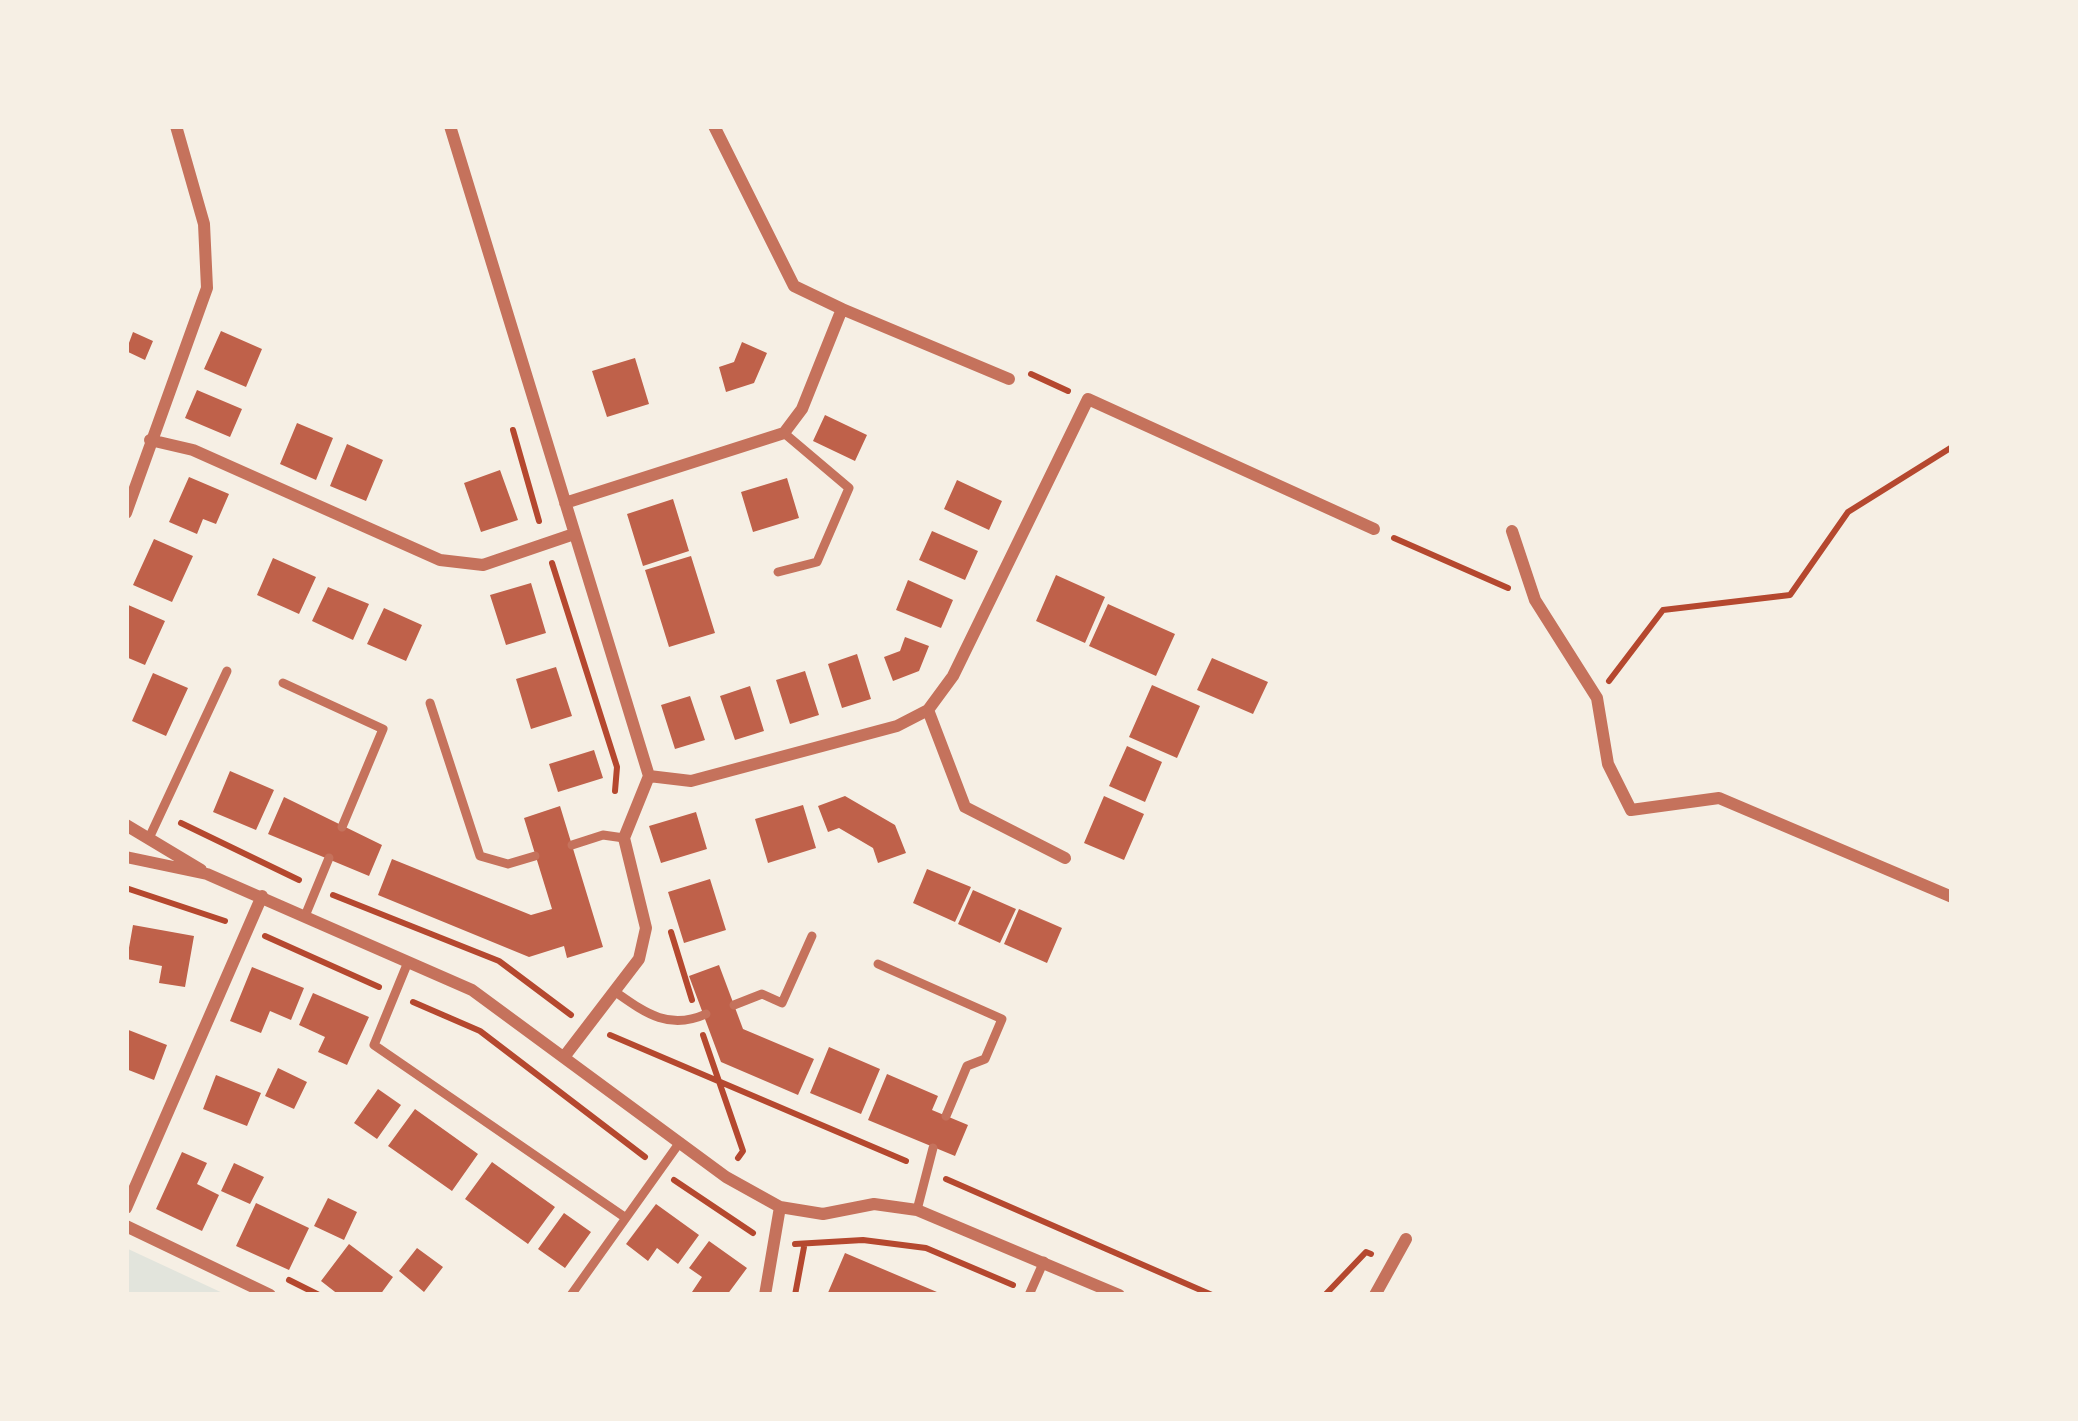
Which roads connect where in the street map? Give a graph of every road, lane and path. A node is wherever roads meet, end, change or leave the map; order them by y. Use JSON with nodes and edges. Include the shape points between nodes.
{"nodes":[{"id":1,"x":176,"y":126,"type":"edge"},
{"id":2,"x":450,"y":126,"type":"edge"},
{"id":3,"x":714,"y":126,"type":"edge"},
{"id":4,"x":842,"y":309,"type":"junction"},
{"id":5,"x":1026,"y":372,"type":"dead end"},
{"id":6,"x":1009,"y":379,"type":"dead end"},
{"id":7,"x":1088,"y":399,"type":"junction"},
{"id":8,"x":513,"y":430,"type":"dead end"},
{"id":9,"x":784,"y":433,"type":"junction"},
{"id":10,"x":150,"y":440,"type":"junction"},
{"id":11,"x":1952,"y":447,"type":"edge"},
{"id":12,"x":565,"y":503,"type":"junction"},
{"id":13,"x":126,"y":513,"type":"edge"},
{"id":14,"x":1374,"y":529,"type":"joint"},
{"id":15,"x":1512,"y":531,"type":"dead end"},
{"id":16,"x":574,"y":534,"type":"junction"},
{"id":17,"x":546,"y":544,"type":"junction"},
{"id":18,"x":778,"y":572,"type":"dead end"},
{"id":19,"x":1535,"y":600,"type":"junction"},
{"id":20,"x":227,"y":671,"type":"dead end"},
{"id":21,"x":283,"y":683,"type":"dead end"},
{"id":22,"x":1597,"y":698,"type":"junction"},
{"id":23,"x":430,"y":704,"type":"dead end"},
{"id":24,"x":928,"y":710,"type":"junction"},
{"id":25,"x":650,"y":776,"type":"junction"},
{"id":26,"x":162,"y":814,"type":"junction"},
{"id":27,"x":126,"y":825,"type":"edge"},
{"id":28,"x":342,"y":827,"type":"dead end"},
{"id":29,"x":603,"y":835,"type":"junction"},
{"id":30,"x":150,"y":836,"type":"junction"},
{"id":31,"x":624,"y":838,"type":"junction"},
{"id":32,"x":572,"y":844,"type":"dead end"},
{"id":33,"x":536,"y":856,"type":"dead end"},
{"id":34,"x":126,"y":857,"type":"edge"},
{"id":35,"x":1064,"y":857,"type":"dead end"},
{"id":36,"x":329,"y":858,"type":"dead end"},
{"id":37,"x":207,"y":874,"type":"junction"},
{"id":38,"x":316,"y":888,"type":"junction"},
{"id":39,"x":262,"y":896,"type":"junction"},
{"id":40,"x":1952,"y":897,"type":"edge"},
{"id":41,"x":305,"y":916,"type":"junction"},
{"id":42,"x":668,"y":922,"type":"dead end"},
{"id":43,"x":812,"y":936,"type":"dead end"},
{"id":44,"x":408,"y":962,"type":"junction"},
{"id":45,"x":878,"y":964,"type":"dead end"},
{"id":46,"x":614,"y":991,"type":"junction"},
{"id":47,"x":584,"y":998,"type":"dead end"},
{"id":48,"x":734,"y":1005,"type":"dead end"},
{"id":49,"x":569,"y":1014,"type":"junction"},
{"id":50,"x":702,"y":1016,"type":"junction"},
{"id":51,"x":591,"y":1024,"type":"junction"},
{"id":52,"x":564,"y":1057,"type":"junction"},
{"id":53,"x":719,"y":1084,"type":"junction"},
{"id":54,"x":946,"y":1116,"type":"dead end"},
{"id":55,"x":680,"y":1142,"type":"junction"},
{"id":56,"x":933,"y":1148,"type":"dead end"},
{"id":57,"x":925,"y":1170,"type":"junction"},
{"id":58,"x":726,"y":1177,"type":"junction"},
{"id":59,"x":704,"y":1204,"type":"dead end"},
{"id":60,"x":126,"y":1208,"type":"edge"},
{"id":61,"x":780,"y":1208,"type":"junction"},
{"id":62,"x":917,"y":1210,"type":"junction"},
{"id":63,"x":623,"y":1216,"type":"junction"},
{"id":64,"x":126,"y":1226,"type":"edge"},
{"id":65,"x":1406,"y":1239,"type":"dead end"},
{"id":66,"x":803,"y":1247,"type":"dead end"},
{"id":67,"x":1044,"y":1261,"type":"junction"},
{"id":68,"x":1397,"y":1263,"type":"junction"},
{"id":69,"x":271,"y":1272,"type":"dead end"},
{"id":70,"x":270,"y":1295,"type":"edge"},
{"id":71,"x":319,"y":1295,"type":"edge"},
{"id":72,"x":571,"y":1295,"type":"edge"},
{"id":73,"x":765,"y":1295,"type":"edge"},
{"id":74,"x":795,"y":1295,"type":"edge"},
{"id":75,"x":1029,"y":1295,"type":"edge"},
{"id":76,"x":1119,"y":1295,"type":"edge"},
{"id":77,"x":1212,"y":1295,"type":"edge"},
{"id":78,"x":1325,"y":1295,"type":"edge"},
{"id":79,"x":1376,"y":1295,"type":"edge"}],
"edges":[{"from":1,"to":10,"type":"street","via":[[204,224],[207,289]]},
{"from":2,"to":12,"type":"street"},
{"from":3,"to":4,"type":"street","via":[[794,286]]},
{"from":4,"to":6,"type":"street"},
{"from":4,"to":9,"type":"street","via":[[802,409]]},
{"from":5,"to":7,"type":"path"},
{"from":7,"to":14,"type":"street"},
{"from":7,"to":24,"type":"street","via":[[953,676]]},
{"from":8,"to":17,"type":"path"},
{"from":9,"to":12,"type":"street"},
{"from":9,"to":18,"type":"lane","via":[[849,488],[817,562]]},
{"from":10,"to":13,"type":"street"},
{"from":10,"to":17,"type":"street","via":[[193,450],[440,560],[483,565]]},
{"from":11,"to":22,"type":"path","via":[[1848,512],[1790,595],[1663,610]]},
{"from":12,"to":16,"type":"street"},
{"from":14,"to":19,"type":"path"},
{"from":15,"to":19,"type":"street"},
{"from":16,"to":17,"type":"street"},
{"from":16,"to":25,"type":"street"},
{"from":17,"to":29,"type":"path","via":[[617,767]]},
{"from":19,"to":22,"type":"street"},
{"from":20,"to":26,"type":"lane"},
{"from":21,"to":28,"type":"lane","via":[[383,729]]},
{"from":22,"to":40,"type":"street","via":[[1609,764],[1631,810],[1719,798]]},
{"from":23,"to":33,"type":"lane","via":[[480,856],[508,864]]},
{"from":24,"to":25,"type":"street","via":[[897,726],[691,781]]},
{"from":24,"to":35,"type":"street","via":[[965,807]]},
{"from":25,"to":31,"type":"street"},
{"from":26,"to":30,"type":"lane"},
{"from":26,"to":38,"type":"path"},
{"from":27,"to":30,"type":"street"},
{"from":29,"to":31,"type":"lane"},
{"from":29,"to":32,"type":"lane"},
{"from":30,"to":37,"type":"street"},
{"from":31,"to":46,"type":"street","via":[[646,928],[639,959]]},
{"from":34,"to":37,"type":"street"},
{"from":36,"to":38,"type":"lane"},
{"from":37,"to":39,"type":"street"},
{"from":38,"to":41,"type":"lane"},
{"from":38,"to":49,"type":"path","via":[[499,962]]},
{"from":39,"to":41,"type":"street"},
{"from":39,"to":60,"type":"street"},
{"from":41,"to":44,"type":"street"},
{"from":42,"to":50,"type":"path"},
{"from":43,"to":48,"type":"lane","via":[[782,1003],[761,994]]},
{"from":44,"to":52,"type":"street","via":[[472,990]]},
{"from":44,"to":63,"type":"lane","via":[[374,1045]]},
{"from":45,"to":54,"type":"lane","via":[[1001,1019],[985,1059],[967,1066]]},
{"from":46,"to":50,"type":"lane","via":[[654,1018]]},
{"from":46,"to":51,"type":"street"},
{"from":47,"to":49,"type":"path"},
{"from":49,"to":51,"type":"path"},
{"from":50,"to":53,"type":"path"},
{"from":51,"to":52,"type":"street"},
{"from":51,"to":53,"type":"path"},
{"from":52,"to":55,"type":"street"},
{"from":53,"to":57,"type":"path"},
{"from":53,"to":58,"type":"path","via":[[743,1151]]},
{"from":55,"to":58,"type":"street"},
{"from":55,"to":63,"type":"lane"},
{"from":56,"to":57,"type":"lane"},
{"from":57,"to":62,"type":"lane"},
{"from":57,"to":77,"type":"path"},
{"from":58,"to":59,"type":"path"},
{"from":58,"to":61,"type":"street"},
{"from":61,"to":62,"type":"street"},
{"from":61,"to":73,"type":"street"},
{"from":62,"to":67,"type":"street"},
{"from":63,"to":72,"type":"lane"},
{"from":64,"to":70,"type":"street"},
{"from":65,"to":68,"type":"street"},
{"from":66,"to":74,"type":"path"},
{"from":67,"to":75,"type":"lane"},
{"from":67,"to":76,"type":"street"},
{"from":68,"to":78,"type":"path","via":[[1366,1252]]},
{"from":68,"to":79,"type":"street"},
{"from":69,"to":71,"type":"path"}]}
